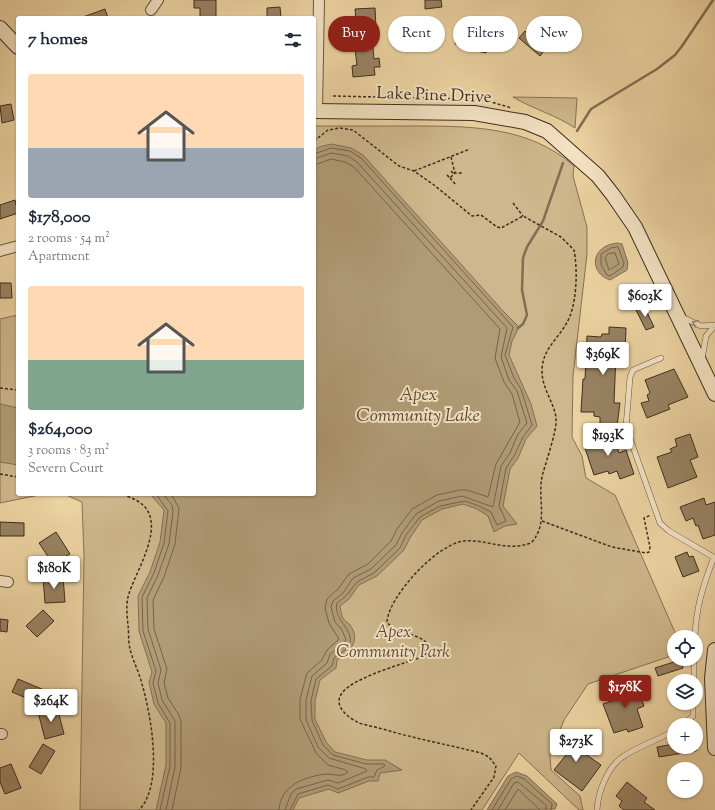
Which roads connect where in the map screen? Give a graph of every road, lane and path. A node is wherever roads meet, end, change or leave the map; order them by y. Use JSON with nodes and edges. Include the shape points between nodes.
{"nodes":[{"id":1,"x":158,"y":0,"type":"edge"},
{"id":2,"x":319,"y":0,"type":"edge"},
{"id":3,"x":151,"y":10,"type":"dead end"},
{"id":4,"x":0,"y":28,"type":"edge"},
{"id":5,"x":16,"y":45,"type":"edge"},
{"id":6,"x":340,"y":97,"type":"dead end"},
{"id":7,"x":340,"y":101,"type":"dead end"},
{"id":8,"x":316,"y":111,"type":"edge"},
{"id":9,"x":339,"y":122,"type":"dead end"},
{"id":10,"x":340,"y":128,"type":"junction"},
{"id":11,"x":316,"y":139,"type":"edge"},
{"id":12,"x":470,"y":149,"type":"dead end"},
{"id":13,"x":450,"y":156,"type":"junction"},
{"id":14,"x":414,"y":171,"type":"junction"},
{"id":15,"x":451,"y":171,"type":"dead end"},
{"id":16,"x":454,"y":173,"type":"junction"},
{"id":17,"x":462,"y":173,"type":"dead end"},
{"id":18,"x":447,"y":175,"type":"dead end"},
{"id":19,"x":450,"y":178,"type":"junction"},
{"id":20,"x":456,"y":185,"type":"dead end"},
{"id":21,"x":513,"y":203,"type":"dead end"},
{"id":22,"x":523,"y":216,"type":"junction"},
{"id":23,"x":16,"y":247,"type":"edge"},
{"id":24,"x":0,"y":251,"type":"edge"},
{"id":25,"x":677,"y":314,"type":"junction"},
{"id":26,"x":715,"y":325,"type":"edge"},
{"id":27,"x":661,"y":358,"type":"dead end"},
{"id":28,"x":701,"y":364,"type":"junction"},
{"id":29,"x":0,"y":388,"type":"edge"},
{"id":30,"x":16,"y":390,"type":"edge"},
{"id":31,"x":715,"y":394,"type":"edge"},
{"id":32,"x":0,"y":474,"type":"edge"},
{"id":33,"x":16,"y":477,"type":"edge"},
{"id":34,"x":127,"y":496,"type":"edge"},
{"id":35,"x":655,"y":513,"type":"junction"},
{"id":36,"x":542,"y":521,"type":"junction"},
{"id":37,"x":715,"y":558,"type":"edge"},
{"id":38,"x":695,"y":630,"type":"edge"},
{"id":39,"x":715,"y":650,"type":"edge"},
{"id":40,"x":667,"y":735,"type":"edge"},
{"id":41,"x":715,"y":748,"type":"edge"},
{"id":42,"x":139,"y":810,"type":"edge"},
{"id":43,"x":471,"y":810,"type":"edge"},
{"id":44,"x":597,"y":810,"type":"edge"}],
"edges":[{"from":1,"to":3,"type":"street"},
{"from":2,"to":8,"type":"street"},
{"from":4,"to":5,"type":"main road"},
{"from":6,"to":7,"type":"path"},
{"from":8,"to":25,"type":"main road","name":"Lake Pine Drive","via":[[474,113],[525,122],[547,131],[581,160],[613,194],[635,227]]},
{"from":9,"to":10,"type":"path"},
{"from":10,"to":11,"type":"path","via":[[328,130]]},
{"from":10,"to":14,"type":"path","via":[[358,133],[399,166]]},
{"from":12,"to":13,"type":"path"},
{"from":13,"to":14,"type":"path"},
{"from":13,"to":16,"type":"path"},
{"from":14,"to":22,"type":"path","via":[[472,216],[481,215],[498,227],[501,228]]},
{"from":15,"to":16,"type":"path"},
{"from":16,"to":17,"type":"path"},
{"from":16,"to":19,"type":"path"},
{"from":18,"to":19,"type":"path"},
{"from":19,"to":20,"type":"path"},
{"from":21,"to":22,"type":"path"},
{"from":22,"to":36,"type":"path","via":[[569,243],[574,250],[575,263],[572,309],[566,324],[543,359],[543,381],[557,421],[540,485]]},
{"from":23,"to":24,"type":"street"},
{"from":26,"to":25,"type":"lane","one_way":true,"via":[[696,324]]},
{"from":25,"to":28,"type":"main road","name":"Lake Pine Drive"},
{"from":26,"to":28,"type":"lane","via":[[706,336]]},
{"from":27,"to":35,"type":"lane","via":[[633,370],[630,376],[626,418],[626,427]]},
{"from":28,"to":31,"type":"main road","name":"Lake Pine Drive"},
{"from":29,"to":30,"type":"path"},
{"from":32,"to":33,"type":"path"},
{"from":34,"to":42,"type":"path","via":[[140,502],[148,512],[152,533],[128,597],[127,608],[130,648],[142,683],[153,750],[151,787],[145,804]]},
{"from":35,"to":36,"type":"path","via":[[644,518],[650,547],[650,552],[646,553],[612,547]]},
{"from":35,"to":37,"type":"lane","via":[[660,523],[669,530]]},
{"from":36,"to":43,"type":"path","via":[[534,540],[526,545],[458,542],[428,562],[397,595],[388,610],[387,621],[391,627],[424,640],[429,646],[427,653],[361,680],[346,689],[339,698],[345,713],[359,723],[489,757],[496,766],[494,777]]},
{"from":37,"to":38,"type":"lane","via":[[702,588]]},
{"from":39,"to":41,"type":"main road","via":[[712,678]]},
{"from":40,"to":44,"type":"lane","via":[[621,758],[606,778],[599,794]]}]}
